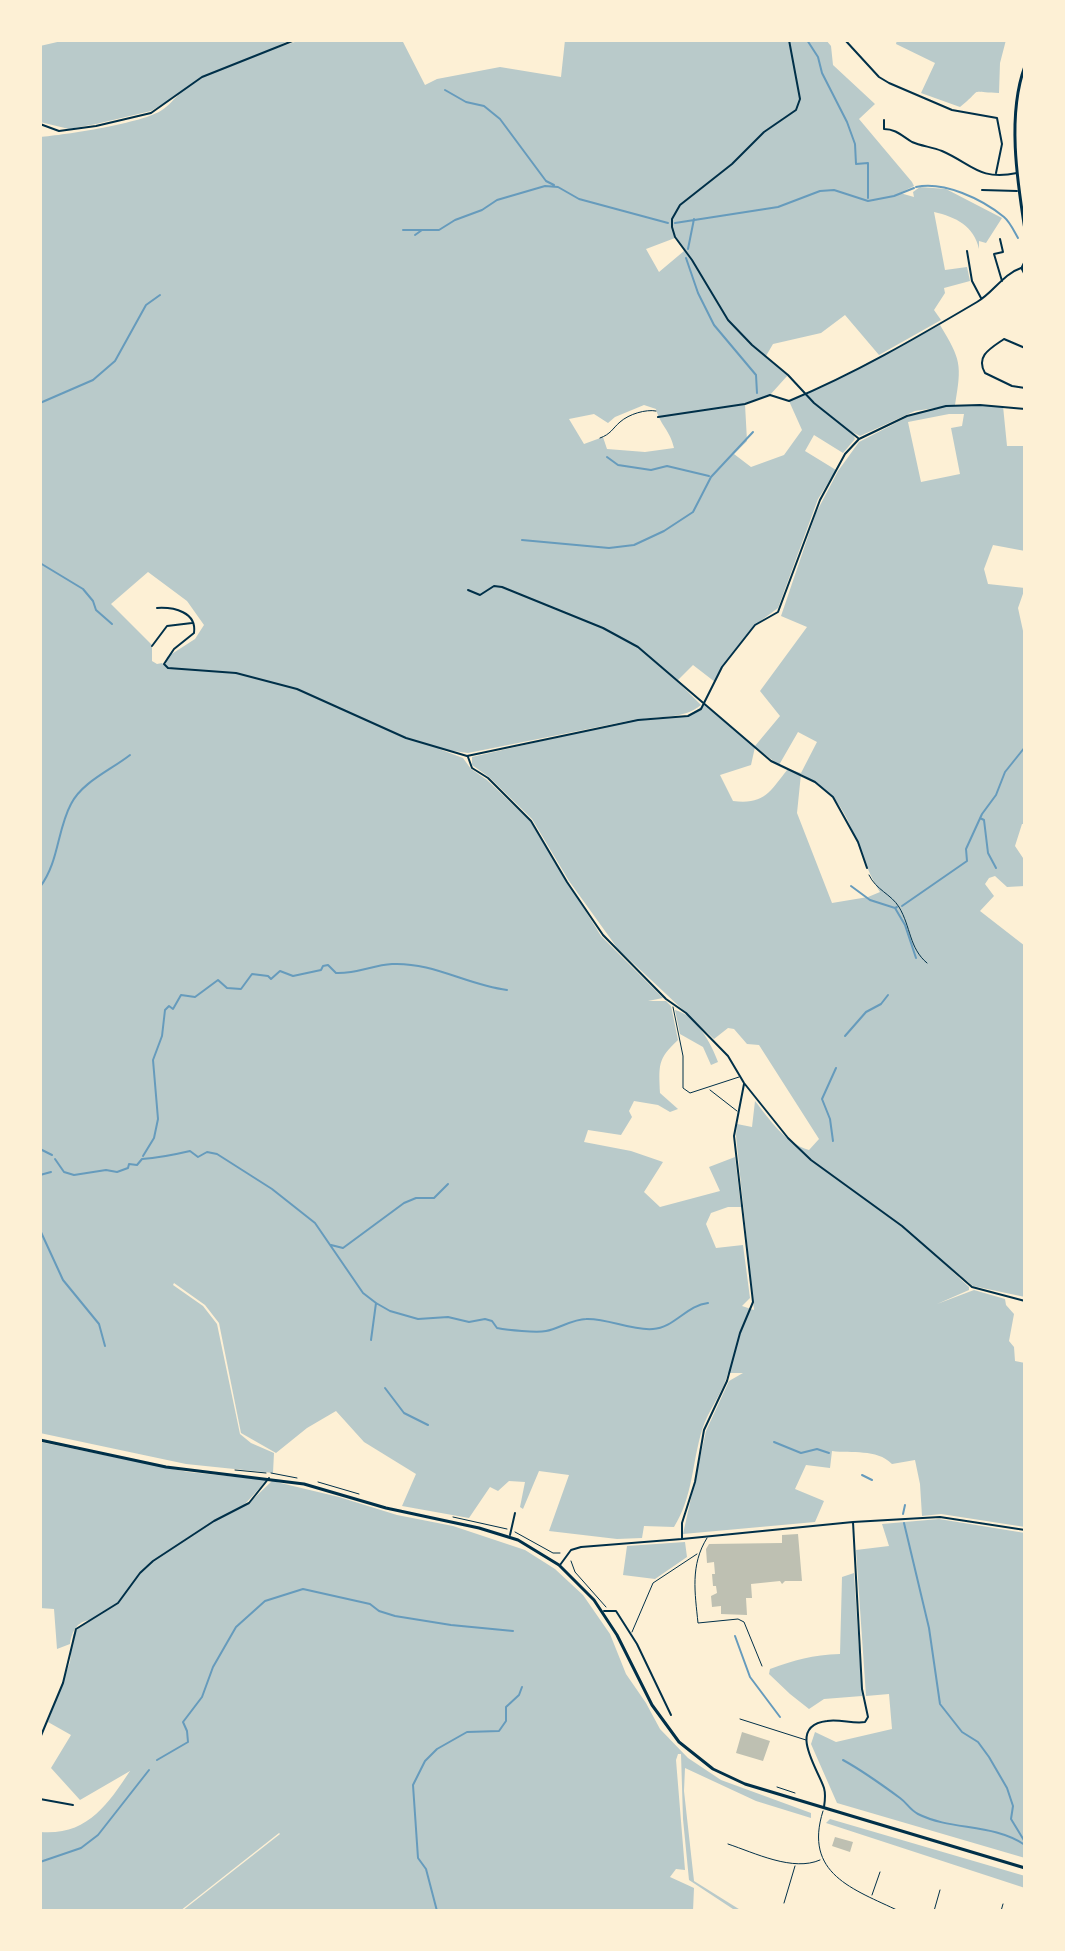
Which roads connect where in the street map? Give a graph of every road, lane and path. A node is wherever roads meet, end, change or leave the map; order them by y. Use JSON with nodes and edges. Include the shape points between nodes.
{"nodes":[{"id":1,"x":295,"y":40,"type":"edge"},
{"id":2,"x":789,"y":40,"type":"edge"},
{"id":3,"x":845,"y":40,"type":"edge"},
{"id":4,"x":1025,"y":66,"type":"edge"},
{"id":5,"x":884,"y":120,"type":"dead end"},
{"id":6,"x":40,"y":124,"type":"edge"},
{"id":7,"x":996,"y":173,"type":"junction"},
{"id":8,"x":1017,"y":173,"type":"junction"},
{"id":9,"x":982,"y":190,"type":"dead end"},
{"id":10,"x":1019,"y":191,"type":"junction"},
{"id":11,"x":1025,"y":230,"type":"edge"},
{"id":12,"x":1000,"y":239,"type":"dead end"},
{"id":13,"x":967,"y":251,"type":"dead end"},
{"id":14,"x":1025,"y":262,"type":"edge"},
{"id":15,"x":1022,"y":268,"type":"junction"},
{"id":16,"x":1025,"y":274,"type":"edge"},
{"id":17,"x":1002,"y":281,"type":"junction"},
{"id":18,"x":982,"y":299,"type":"junction"},
{"id":19,"x":1025,"y":348,"type":"edge"},
{"id":20,"x":1025,"y":388,"type":"edge"},
{"id":21,"x":805,"y":394,"type":"junction"},
{"id":22,"x":1025,"y":409,"type":"edge"},
{"id":23,"x":658,"y":417,"type":"joint"},
{"id":24,"x":600,"y":438,"type":"dead end"},
{"id":25,"x":859,"y":439,"type":"junction"},
{"id":26,"x":468,"y":590,"type":"dead end"},
{"id":27,"x":157,"y":608,"type":"dead end"},
{"id":28,"x":194,"y":622,"type":"junction"},
{"id":29,"x":152,"y":646,"type":"dead end"},
{"id":30,"x":703,"y":705,"type":"junction"},
{"id":31,"x":467,"y":756,"type":"junction"},
{"id":32,"x":867,"y":868,"type":"joint"},
{"id":33,"x":927,"y":963,"type":"dead end"},
{"id":34,"x":672,"y":1004,"type":"junction"},
{"id":35,"x":740,"y":1077,"type":"junction"},
{"id":36,"x":744,"y":1083,"type":"junction"},
{"id":37,"x":708,"y":1088,"type":"junction"},
{"id":38,"x":737,"y":1111,"type":"junction"},
{"id":39,"x":1025,"y":1301,"type":"edge"},
{"id":40,"x":40,"y":1440,"type":"edge"},
{"id":41,"x":269,"y":1478,"type":"junction"},
{"id":42,"x":515,"y":1513,"type":"dead end"},
{"id":43,"x":853,"y":1522,"type":"junction"},
{"id":44,"x":1025,"y":1530,"type":"edge"},
{"id":45,"x":708,"y":1536,"type":"junction"},
{"id":46,"x":509,"y":1537,"type":"junction"},
{"id":47,"x":682,"y":1539,"type":"junction"},
{"id":48,"x":698,"y":1553,"type":"junction"},
{"id":49,"x":566,"y":1557,"type":"junction"},
{"id":50,"x":559,"y":1565,"type":"junction"},
{"id":51,"x":605,"y":1610,"type":"junction"},
{"id":52,"x":630,"y":1634,"type":"junction"},
{"id":53,"x":762,"y":1666,"type":"dead end"},
{"id":54,"x":671,"y":1715,"type":"dead end"},
{"id":55,"x":740,"y":1719,"type":"dead end"},
{"id":56,"x":40,"y":1738,"type":"edge"},
{"id":57,"x":806,"y":1740,"type":"junction"},
{"id":58,"x":768,"y":1787,"type":"dead end"},
{"id":59,"x":797,"y":1794,"type":"dead end"},
{"id":60,"x":40,"y":1799,"type":"edge"},
{"id":61,"x":73,"y":1805,"type":"dead end"},
{"id":62,"x":824,"y":1808,"type":"junction"},
{"id":63,"x":728,"y":1844,"type":"dead end"},
{"id":64,"x":822,"y":1859,"type":"junction"},
{"id":65,"x":795,"y":1864,"type":"junction"},
{"id":66,"x":1025,"y":1868,"type":"edge"},
{"id":67,"x":880,"y":1872,"type":"dead end"},
{"id":68,"x":940,"y":1890,"type":"dead end"},
{"id":69,"x":871,"y":1898,"type":"junction"},
{"id":70,"x":784,"y":1903,"type":"dead end"},
{"id":71,"x":1003,"y":1904,"type":"dead end"},
{"id":72,"x":899,"y":1911,"type":"edge"},
{"id":73,"x":934,"y":1911,"type":"edge"},
{"id":74,"x":1001,"y":1911,"type":"edge"}],
"edges":[{"from":1,"to":6,"type":"street","via":[[202,77],[151,113],[59,131]]},
{"from":2,"to":21,"type":"street","via":[[800,99],[796,110],[680,205],[672,227],[728,320]]},
{"from":3,"to":7,"type":"street","via":[[879,77],[901,89],[952,110],[997,118],[1002,144]]},
{"from":4,"to":8,"type":"main road","via":[[1016,110]]},
{"from":5,"to":7,"type":"street","via":[[884,129],[894,129],[913,143],[957,158],[974,171]]},
{"from":7,"to":8,"type":"street"},
{"from":8,"to":10,"type":"main road"},
{"from":9,"to":10,"type":"street"},
{"from":10,"to":11,"type":"main road"},
{"from":12,"to":17,"type":"street","via":[[1003,252],[994,254]]},
{"from":13,"to":18,"type":"street","via":[[972,281]]},
{"from":14,"to":15,"type":"main road"},
{"from":15,"to":16,"type":"main road"},
{"from":15,"to":17,"type":"street"},
{"from":17,"to":18,"type":"street"},
{"from":18,"to":21,"type":"street"},
{"from":19,"to":20,"type":"street","via":[[1004,339],[981,361],[985,373]]},
{"from":21,"to":23,"type":"street","via":[[789,401],[770,395],[745,404]]},
{"from":21,"to":25,"type":"street"},
{"from":22,"to":25,"type":"street","via":[[946,406],[907,416]]},
{"from":23,"to":24,"type":"path","via":[[656,409],[641,412]]},
{"from":25,"to":30,"type":"street","via":[[820,500],[778,612],[755,625],[722,667]]},
{"from":26,"to":30,"type":"street","via":[[482,594],[502,587],[618,635]]},
{"from":27,"to":28,"type":"street","via":[[179,610]]},
{"from":28,"to":29,"type":"street","via":[[167,626]]},
{"from":28,"to":31,"type":"street","via":[[195,631],[166,656],[165,666],[236,673],[297,689],[406,738]]},
{"from":30,"to":31,"type":"street","via":[[688,716],[638,720]]},
{"from":30,"to":32,"type":"street","via":[[771,761],[801,773],[833,797]]},
{"from":31,"to":34,"type":"street","via":[[472,768],[531,821],[603,935]]},
{"from":32,"to":33,"type":"path","via":[[871,880],[900,908],[916,954]]},
{"from":34,"to":35,"type":"street","via":[[728,1056]]},
{"from":34,"to":37,"type":"lane","via":[[683,1056],[683,1088],[690,1093]]},
{"from":35,"to":36,"type":"street"},
{"from":35,"to":37,"type":"lane"},
{"from":36,"to":38,"type":"street"},
{"from":36,"to":39,"type":"street","via":[[811,1160],[902,1226],[972,1287]]},
{"from":37,"to":38,"type":"lane"},
{"from":38,"to":47,"type":"street","via":[[734,1136],[753,1302],[704,1430]]},
{"from":40,"to":41,"type":"main road","via":[[175,1469]]},
{"from":41,"to":46,"type":"main road"},
{"from":41,"to":56,"type":"street","via":[[249,1503],[153,1561],[118,1603],[76,1629],[63,1683]]},
{"from":42,"to":46,"type":"street"},
{"from":43,"to":44,"type":"street","via":[[940,1517]]},
{"from":43,"to":45,"type":"street"},
{"from":43,"to":57,"type":"street","via":[[868,1717],[859,1723],[819,1723]]},
{"from":45,"to":47,"type":"street"},
{"from":45,"to":48,"type":"lane"},
{"from":46,"to":50,"type":"main road"},
{"from":47,"to":49,"type":"street","via":[[581,1547]]},
{"from":48,"to":52,"type":"lane","via":[[653,1583]]},
{"from":48,"to":53,"type":"lane","via":[[698,1623],[744,1622]]},
{"from":49,"to":50,"type":"street"},
{"from":49,"to":51,"type":"path"},
{"from":50,"to":51,"type":"main road"},
{"from":51,"to":52,"type":"street","via":[[616,1611]]},
{"from":51,"to":62,"type":"main road","via":[[652,1705],[684,1747],[734,1780]]},
{"from":52,"to":54,"type":"street"},
{"from":55,"to":57,"type":"lane"},
{"from":57,"to":62,"type":"street","via":[[824,1786]]},
{"from":58,"to":59,"type":"path"},
{"from":60,"to":61,"type":"street"},
{"from":62,"to":64,"type":"lane","via":[[817,1835]]},
{"from":62,"to":66,"type":"main road"},
{"from":63,"to":65,"type":"lane"},
{"from":64,"to":65,"type":"lane"},
{"from":64,"to":69,"type":"lane","via":[[844,1885]]},
{"from":65,"to":70,"type":"lane"},
{"from":67,"to":69,"type":"lane"},
{"from":68,"to":73,"type":"lane"},
{"from":69,"to":72,"type":"lane"},
{"from":71,"to":74,"type":"lane"}]}
